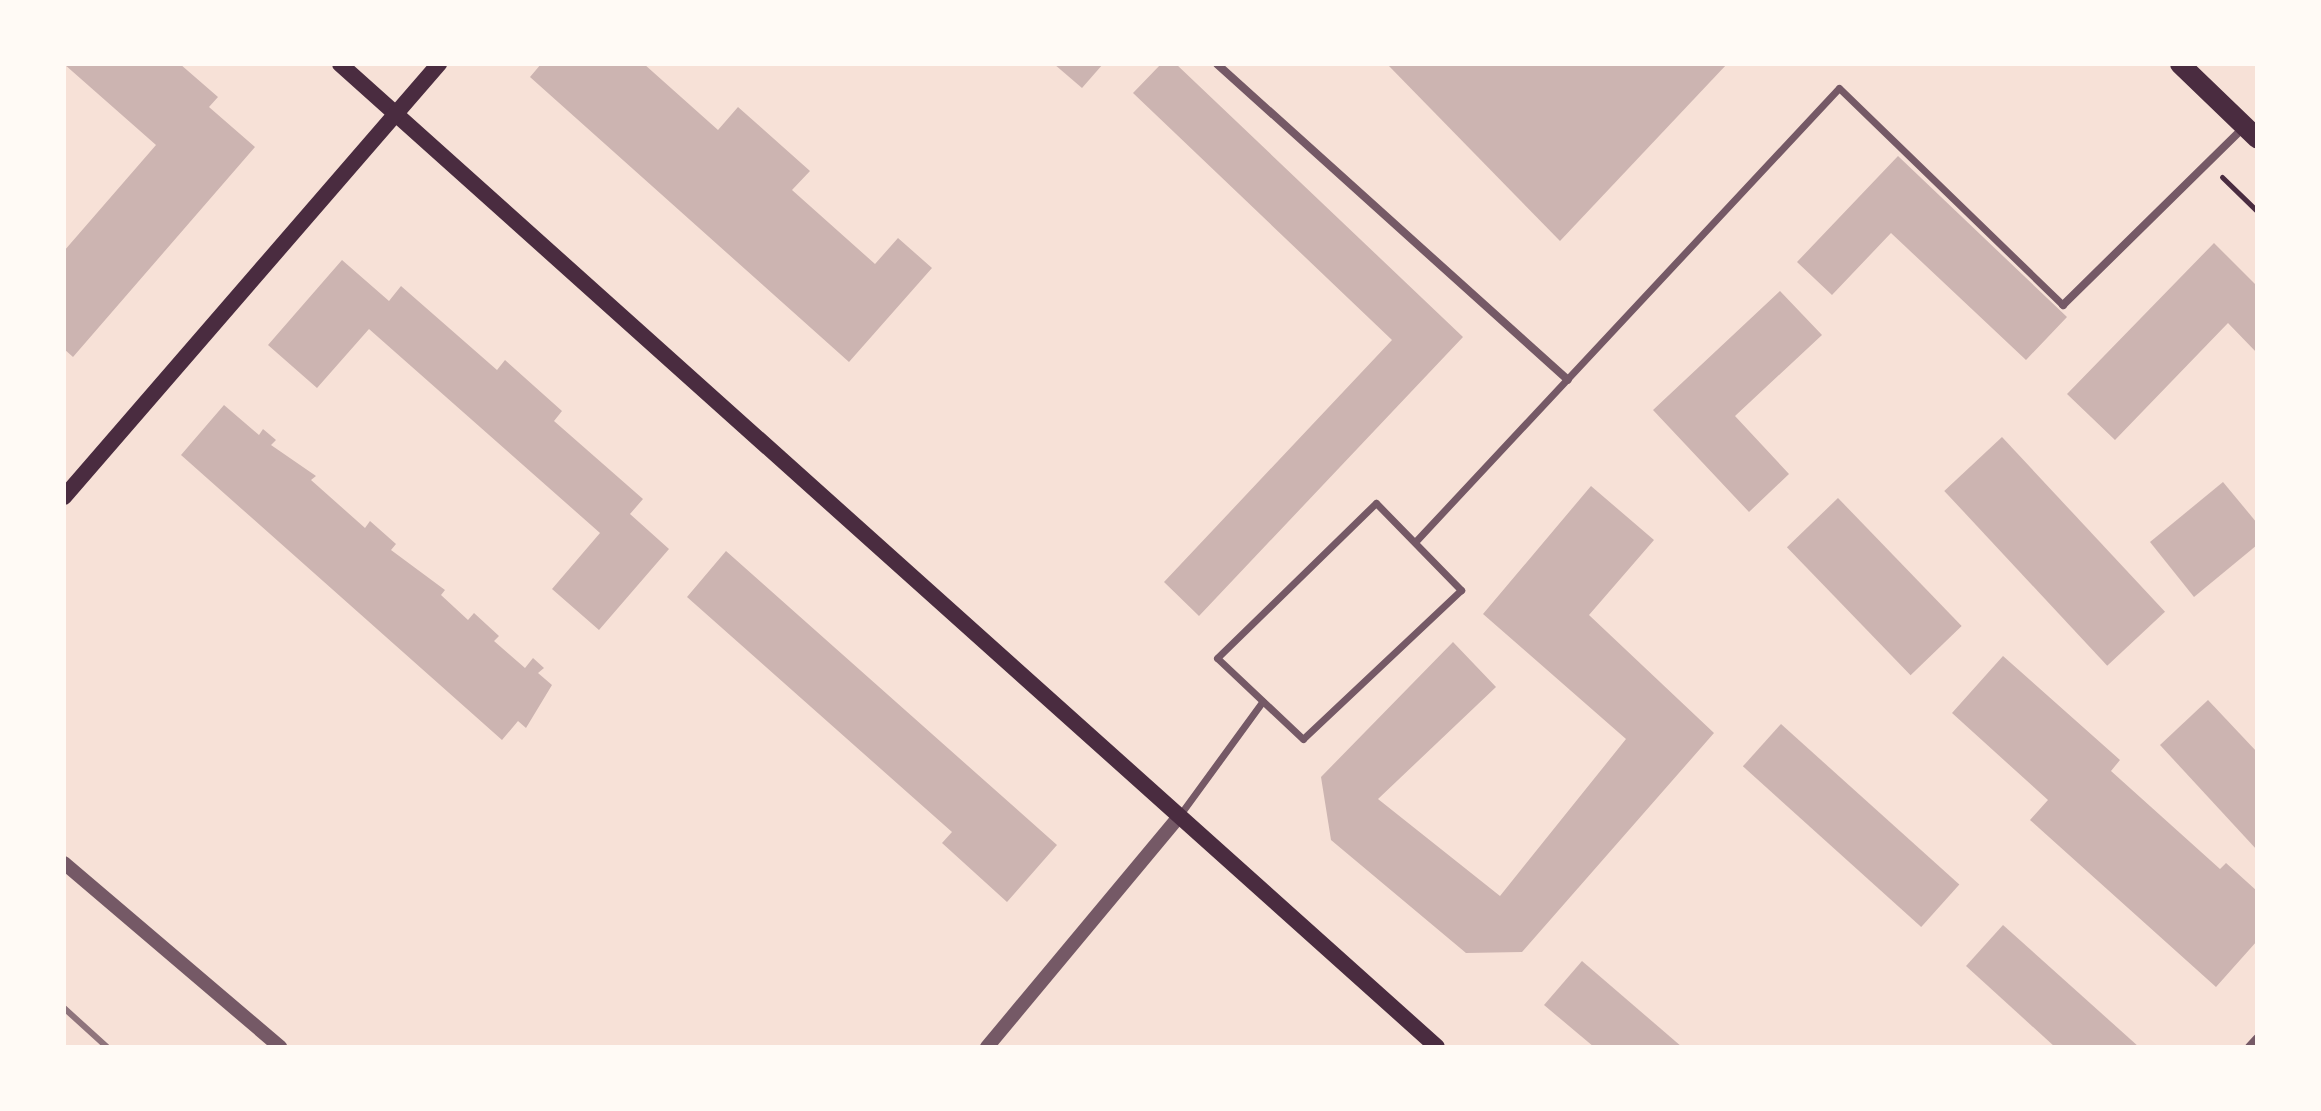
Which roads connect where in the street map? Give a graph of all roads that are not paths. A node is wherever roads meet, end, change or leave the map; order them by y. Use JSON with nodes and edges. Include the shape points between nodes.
{"nodes":[{"id":1,"x":340,"y":64,"type":"edge"},
{"id":2,"x":439,"y":64,"type":"edge"},
{"id":3,"x":1217,"y":64,"type":"edge"},
{"id":4,"x":2180,"y":64,"type":"edge"},
{"id":5,"x":395,"y":113,"type":"junction"},
{"id":6,"x":2251,"y":132,"type":"edge"},
{"id":7,"x":2063,"y":305,"type":"joint"},
{"id":8,"x":1568,"y":380,"type":"junction"},
{"id":9,"x":64,"y":497,"type":"edge"},
{"id":10,"x":1415,"y":542,"type":"junction"},
{"id":11,"x":1263,"y":701,"type":"junction"},
{"id":12,"x":1176,"y":820,"type":"junction"},
{"id":13,"x":64,"y":863,"type":"edge"},
{"id":14,"x":2257,"y":1038,"type":"edge"},
{"id":15,"x":280,"y":1047,"type":"edge"},
{"id":16,"x":987,"y":1047,"type":"edge"},
{"id":17,"x":1437,"y":1047,"type":"edge"},
{"id":18,"x":2249,"y":1047,"type":"edge"}],
"edges":[{"from":1,"to":5,"type":"main road"},
{"from":2,"to":5,"type":"main road"},
{"from":3,"to":8,"type":"street"},
{"from":4,"to":6,"type":"main road"},
{"from":5,"to":9,"type":"main road"},
{"from":5,"to":12,"type":"main road"},
{"from":6,"to":7,"type":"street"},
{"from":7,"to":8,"type":"street","via":[[1839,88]]},
{"from":8,"to":10,"type":"street"},
{"from":10,"to":11,"type":"street","via":[[1461,590],[1303,739]]},
{"from":10,"to":11,"type":"street","via":[[1376,503],[1217,658]]},
{"from":11,"to":12,"type":"street"},
{"from":12,"to":16,"type":"street"},
{"from":12,"to":17,"type":"main road"},
{"from":13,"to":15,"type":"street"},
{"from":14,"to":18,"type":"street"}]}
